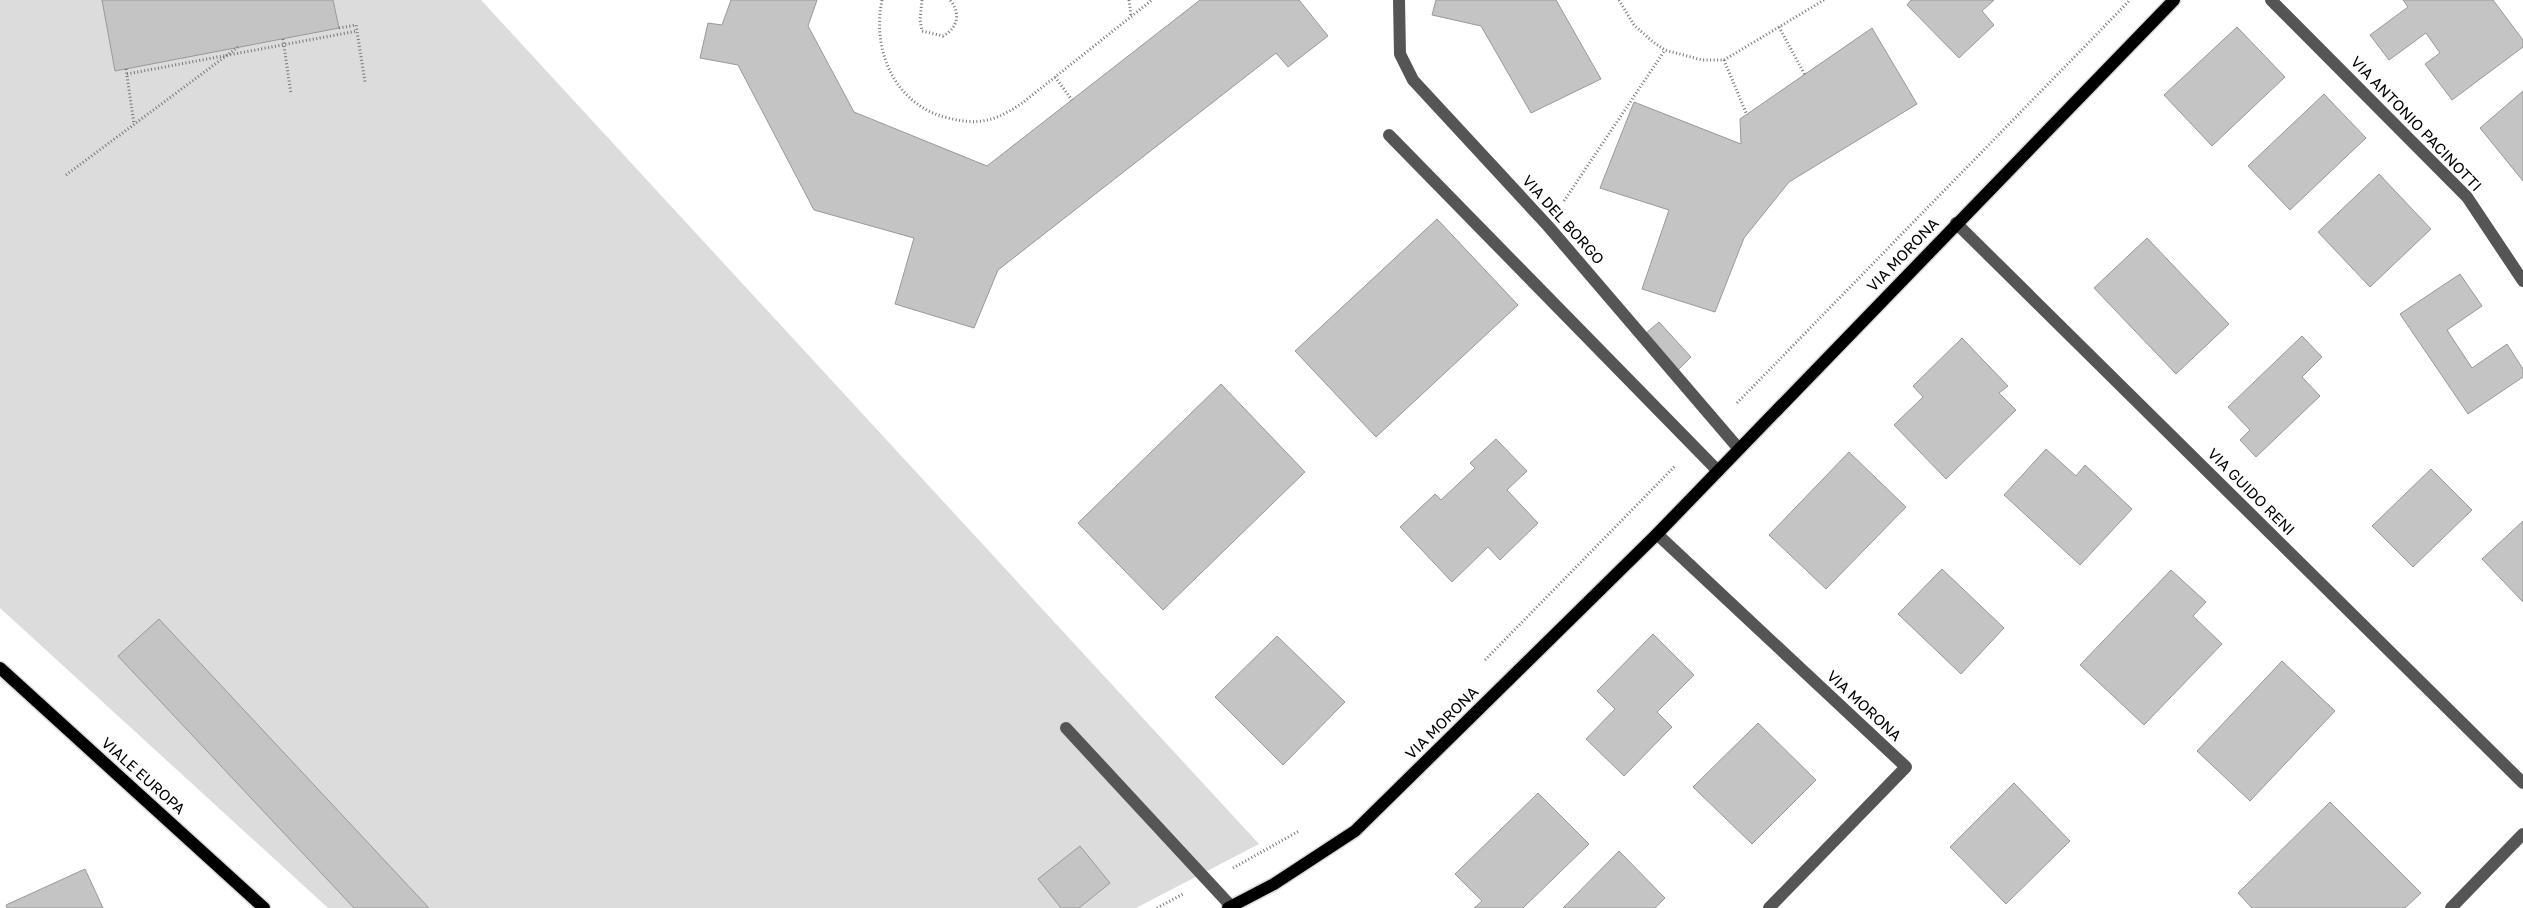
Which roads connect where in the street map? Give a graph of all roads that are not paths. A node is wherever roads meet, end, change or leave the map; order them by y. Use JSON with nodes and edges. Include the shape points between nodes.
{"nodes":[{"id":1,"x":1399,"y":0,"type":"edge"},
{"id":2,"x":2174,"y":0,"type":"edge"},
{"id":3,"x":2271,"y":0,"type":"edge"},
{"id":4,"x":1389,"y":135,"type":"dead end"},
{"id":5,"x":1956,"y":223,"type":"junction"},
{"id":6,"x":2523,"y":281,"type":"edge"},
{"id":7,"x":1739,"y":449,"type":"junction"},
{"id":8,"x":1718,"y":471,"type":"junction"},
{"id":9,"x":1657,"y":534,"type":"junction"},
{"id":10,"x":0,"y":668,"type":"edge"},
{"id":11,"x":1066,"y":728,"type":"dead end"},
{"id":12,"x":2523,"y":783,"type":"edge"},
{"id":13,"x":2523,"y":834,"type":"edge"},
{"id":14,"x":1230,"y":907,"type":"edge"},
{"id":15,"x":264,"y":908,"type":"edge"},
{"id":16,"x":1769,"y":908,"type":"edge"},
{"id":17,"x":2451,"y":908,"type":"edge"}],
"edges":[{"from":1,"to":7,"type":"street","name":"VIA DEL BORGO","via":[[1400,54],[1413,80],[1548,226]]},
{"from":2,"to":5,"type":"main road","name":"VIA MORONA"},
{"from":3,"to":6,"type":"street","name":"VIA ANTONIO PACINOTTI","via":[[2467,197]]},
{"from":4,"to":8,"type":"street"},
{"from":5,"to":7,"type":"main road","name":"VIA MORONA"},
{"from":5,"to":12,"type":"street","name":"VIA GUIDO RENI"},
{"from":7,"to":8,"type":"main road","name":"VIA MORONA"},
{"from":8,"to":9,"type":"main road","name":"VIA MORONA"},
{"from":9,"to":14,"type":"main road","name":"VIA MORONA","via":[[1355,831],[1274,884]]},
{"from":9,"to":16,"type":"street","name":"VIA MORONA","via":[[1906,767]]},
{"from":10,"to":15,"type":"main road","name":"VIALE EUROPA"},
{"from":11,"to":14,"type":"street"},
{"from":13,"to":17,"type":"street"}]}
